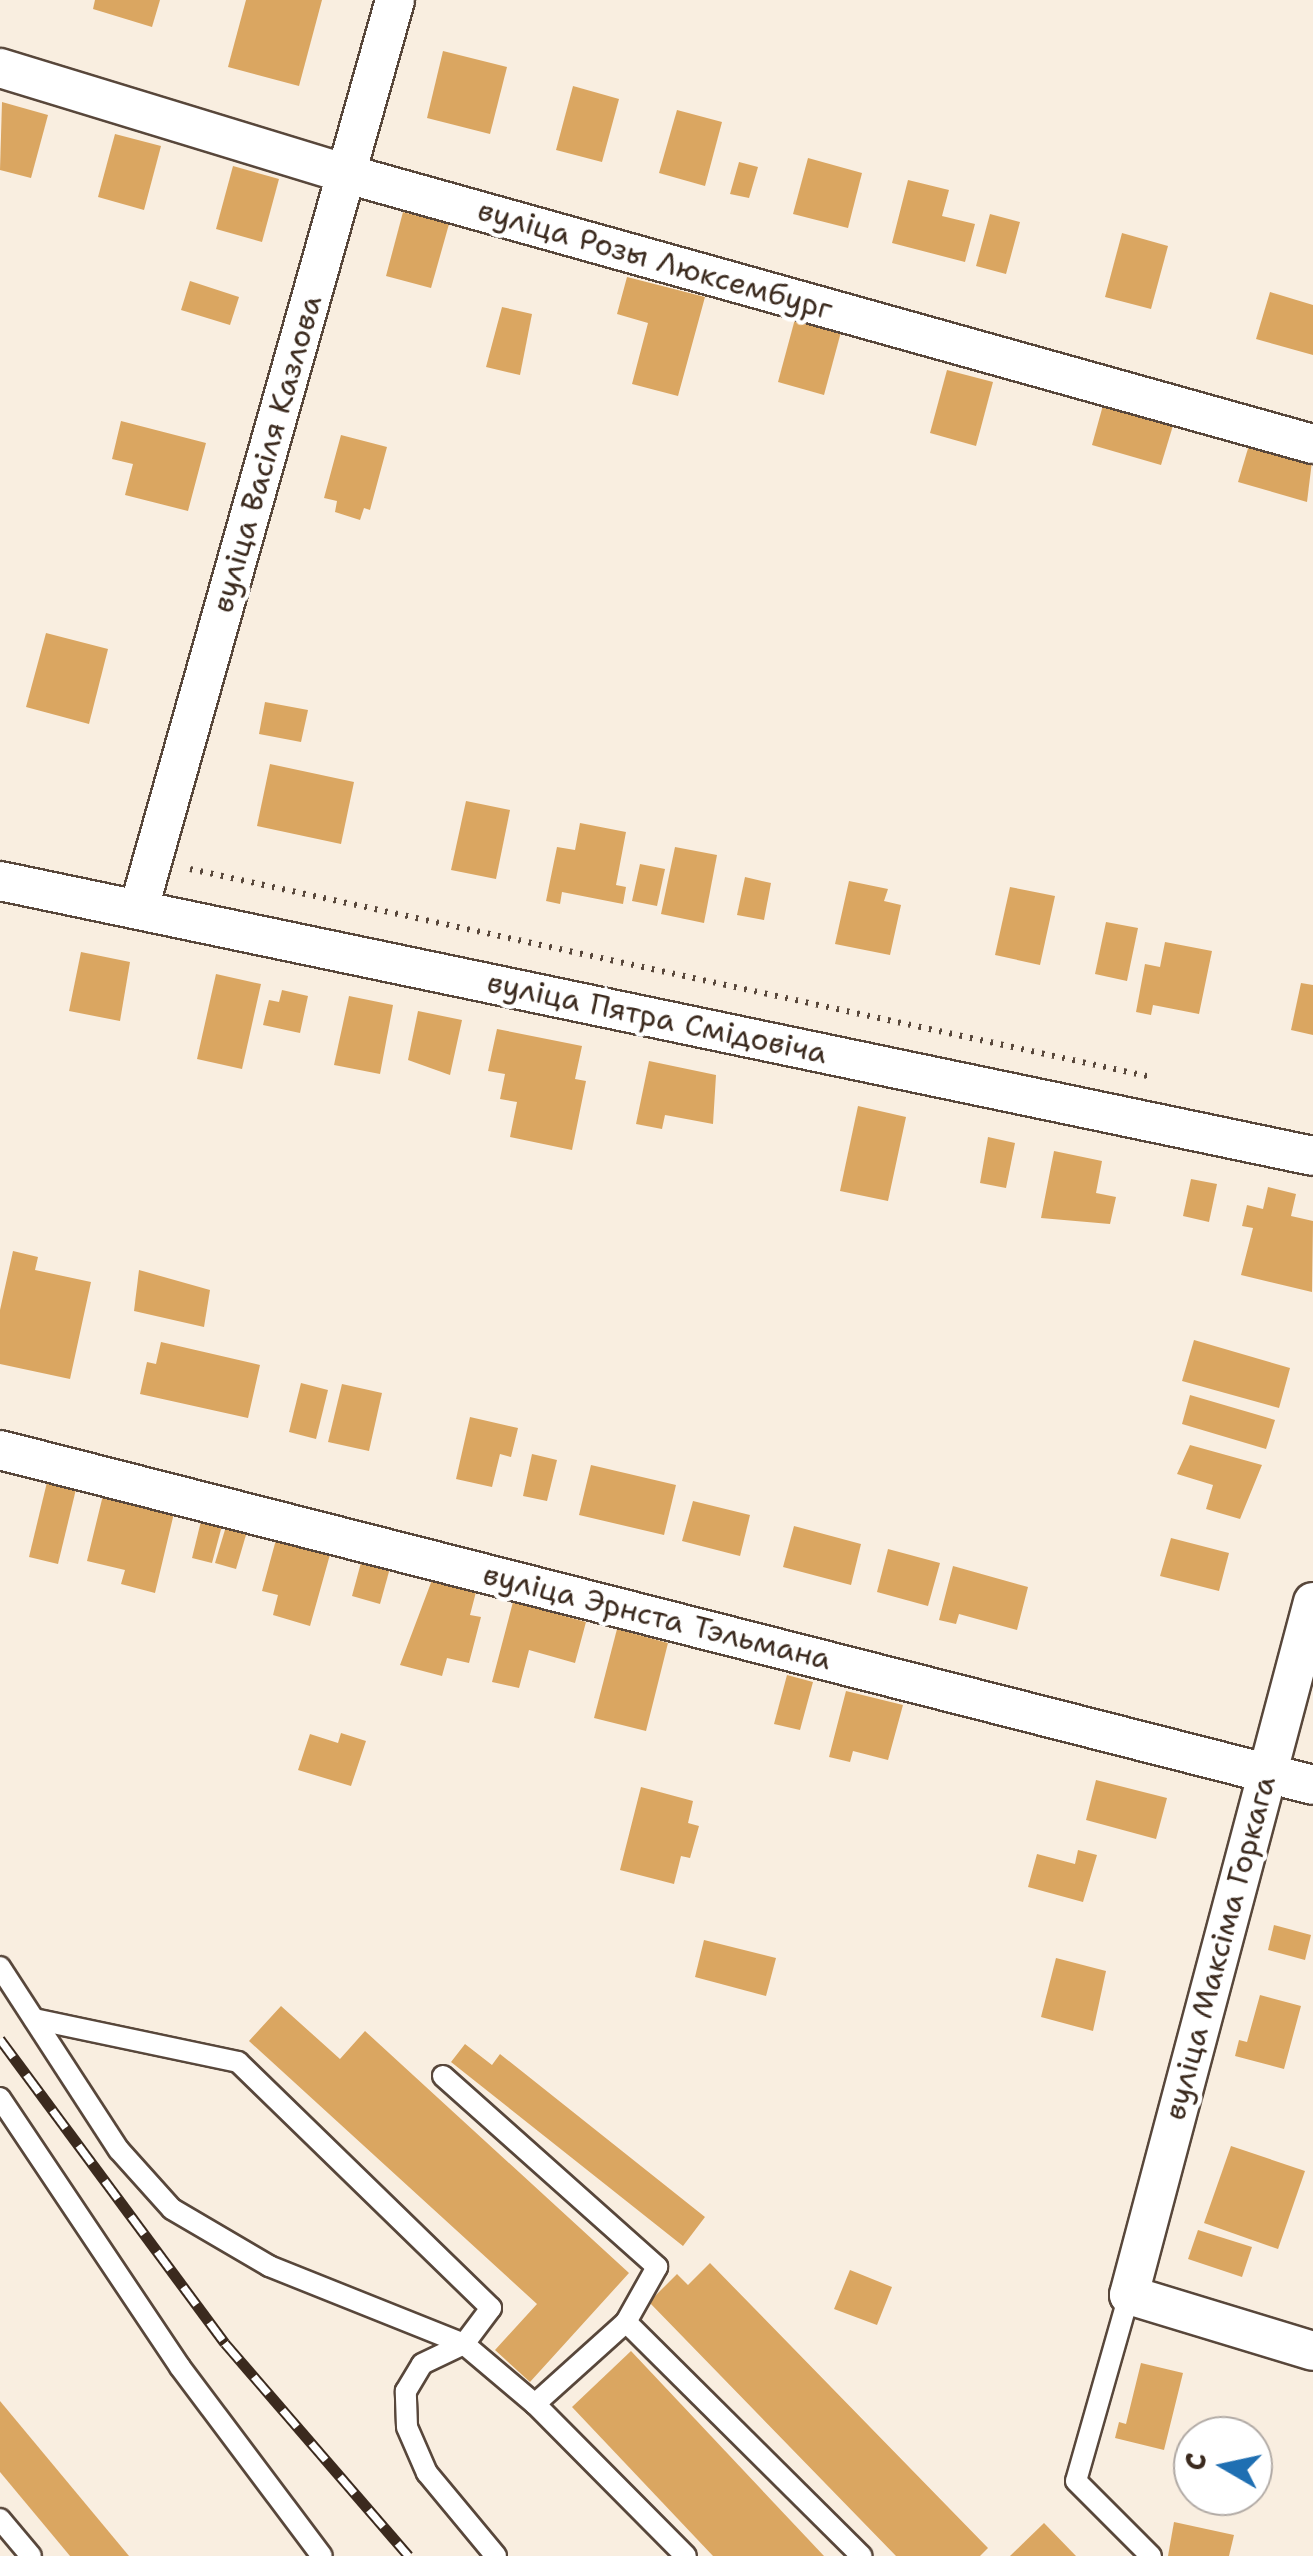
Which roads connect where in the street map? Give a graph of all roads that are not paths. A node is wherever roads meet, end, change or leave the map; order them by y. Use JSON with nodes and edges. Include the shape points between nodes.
{"nodes":[{"id":1,"x":395,"y":0,"type":"edge"},
{"id":2,"x":0,"y":68,"type":"edge"},
{"id":3,"x":347,"y":174,"type":"junction"},
{"id":4,"x":1313,"y":444,"type":"edge"},
{"id":5,"x":0,"y":881,"type":"edge"},
{"id":6,"x":139,"y":908,"type":"junction"},
{"id":7,"x":1313,"y":1156,"type":"edge"},
{"id":8,"x":0,"y":1450,"type":"edge"},
{"id":9,"x":1313,"y":1602,"type":"edge"},
{"id":10,"x":1266,"y":1772,"type":"junction"},
{"id":11,"x":1313,"y":1785,"type":"edge"},
{"id":12,"x":0,"y":1967,"type":"edge"},
{"id":13,"x":34,"y":2019,"type":"junction"},
{"id":14,"x":443,"y":2076,"type":"dead end"},
{"id":15,"x":0,"y":2098,"type":"edge"},
{"id":16,"x":1129,"y":2294,"type":"junction"},
{"id":17,"x":626,"y":2322,"type":"junction"},
{"id":18,"x":464,"y":2344,"type":"junction"},
{"id":19,"x":1313,"y":2352,"type":"edge"},
{"id":20,"x":535,"y":2404,"type":"junction"},
{"id":21,"x":0,"y":2519,"type":"edge"},
{"id":22,"x":31,"y":2556,"type":"edge"},
{"id":23,"x":322,"y":2556,"type":"edge"},
{"id":24,"x":496,"y":2556,"type":"edge"},
{"id":25,"x":686,"y":2556,"type":"edge"},
{"id":26,"x":862,"y":2556,"type":"edge"},
{"id":27,"x":1151,"y":2556,"type":"edge"}],
"edges":[{"from":1,"to":3,"type":"street","name":"вуліца Васіля Казлова"},
{"from":2,"to":3,"type":"street","name":"вуліца Розы Люксембург"},
{"from":3,"to":4,"type":"street","name":"вуліца Розы Люксембург"},
{"from":3,"to":6,"type":"street","name":"вуліца Васіля Казлова"},
{"from":5,"to":6,"type":"street","name":"вуліца Пятра Смідовіча"},
{"from":6,"to":7,"type":"street","name":"вуліца Пятра Смідовіча"},
{"from":8,"to":10,"type":"street","name":"вуліца Эрнста Тэльмана"},
{"from":9,"to":10,"type":"street","name":"вуліца Максіма Горкага"},
{"from":10,"to":11,"type":"street","name":"вуліца Эрнста Тэльмана"},
{"from":10,"to":16,"type":"street","name":"вуліца Максіма Горкага"},
{"from":12,"to":13,"type":"lane"},
{"from":13,"to":18,"type":"lane","via":[[119,2150],[172,2209],[269,2266]]},
{"from":13,"to":18,"type":"lane","via":[[238,2062],[491,2308]]},
{"from":14,"to":17,"type":"lane","via":[[656,2267]]},
{"from":15,"to":23,"type":"lane","via":[[180,2367]]},
{"from":16,"to":19,"type":"street"},
{"from":16,"to":27,"type":"lane","via":[[1076,2481]]},
{"from":17,"to":20,"type":"lane"},
{"from":17,"to":26,"type":"lane"},
{"from":18,"to":20,"type":"lane"},
{"from":18,"to":24,"type":"lane","via":[[422,2364],[406,2391],[407,2426],[427,2473]]},
{"from":20,"to":25,"type":"lane"},
{"from":21,"to":22,"type":"lane"}]}
